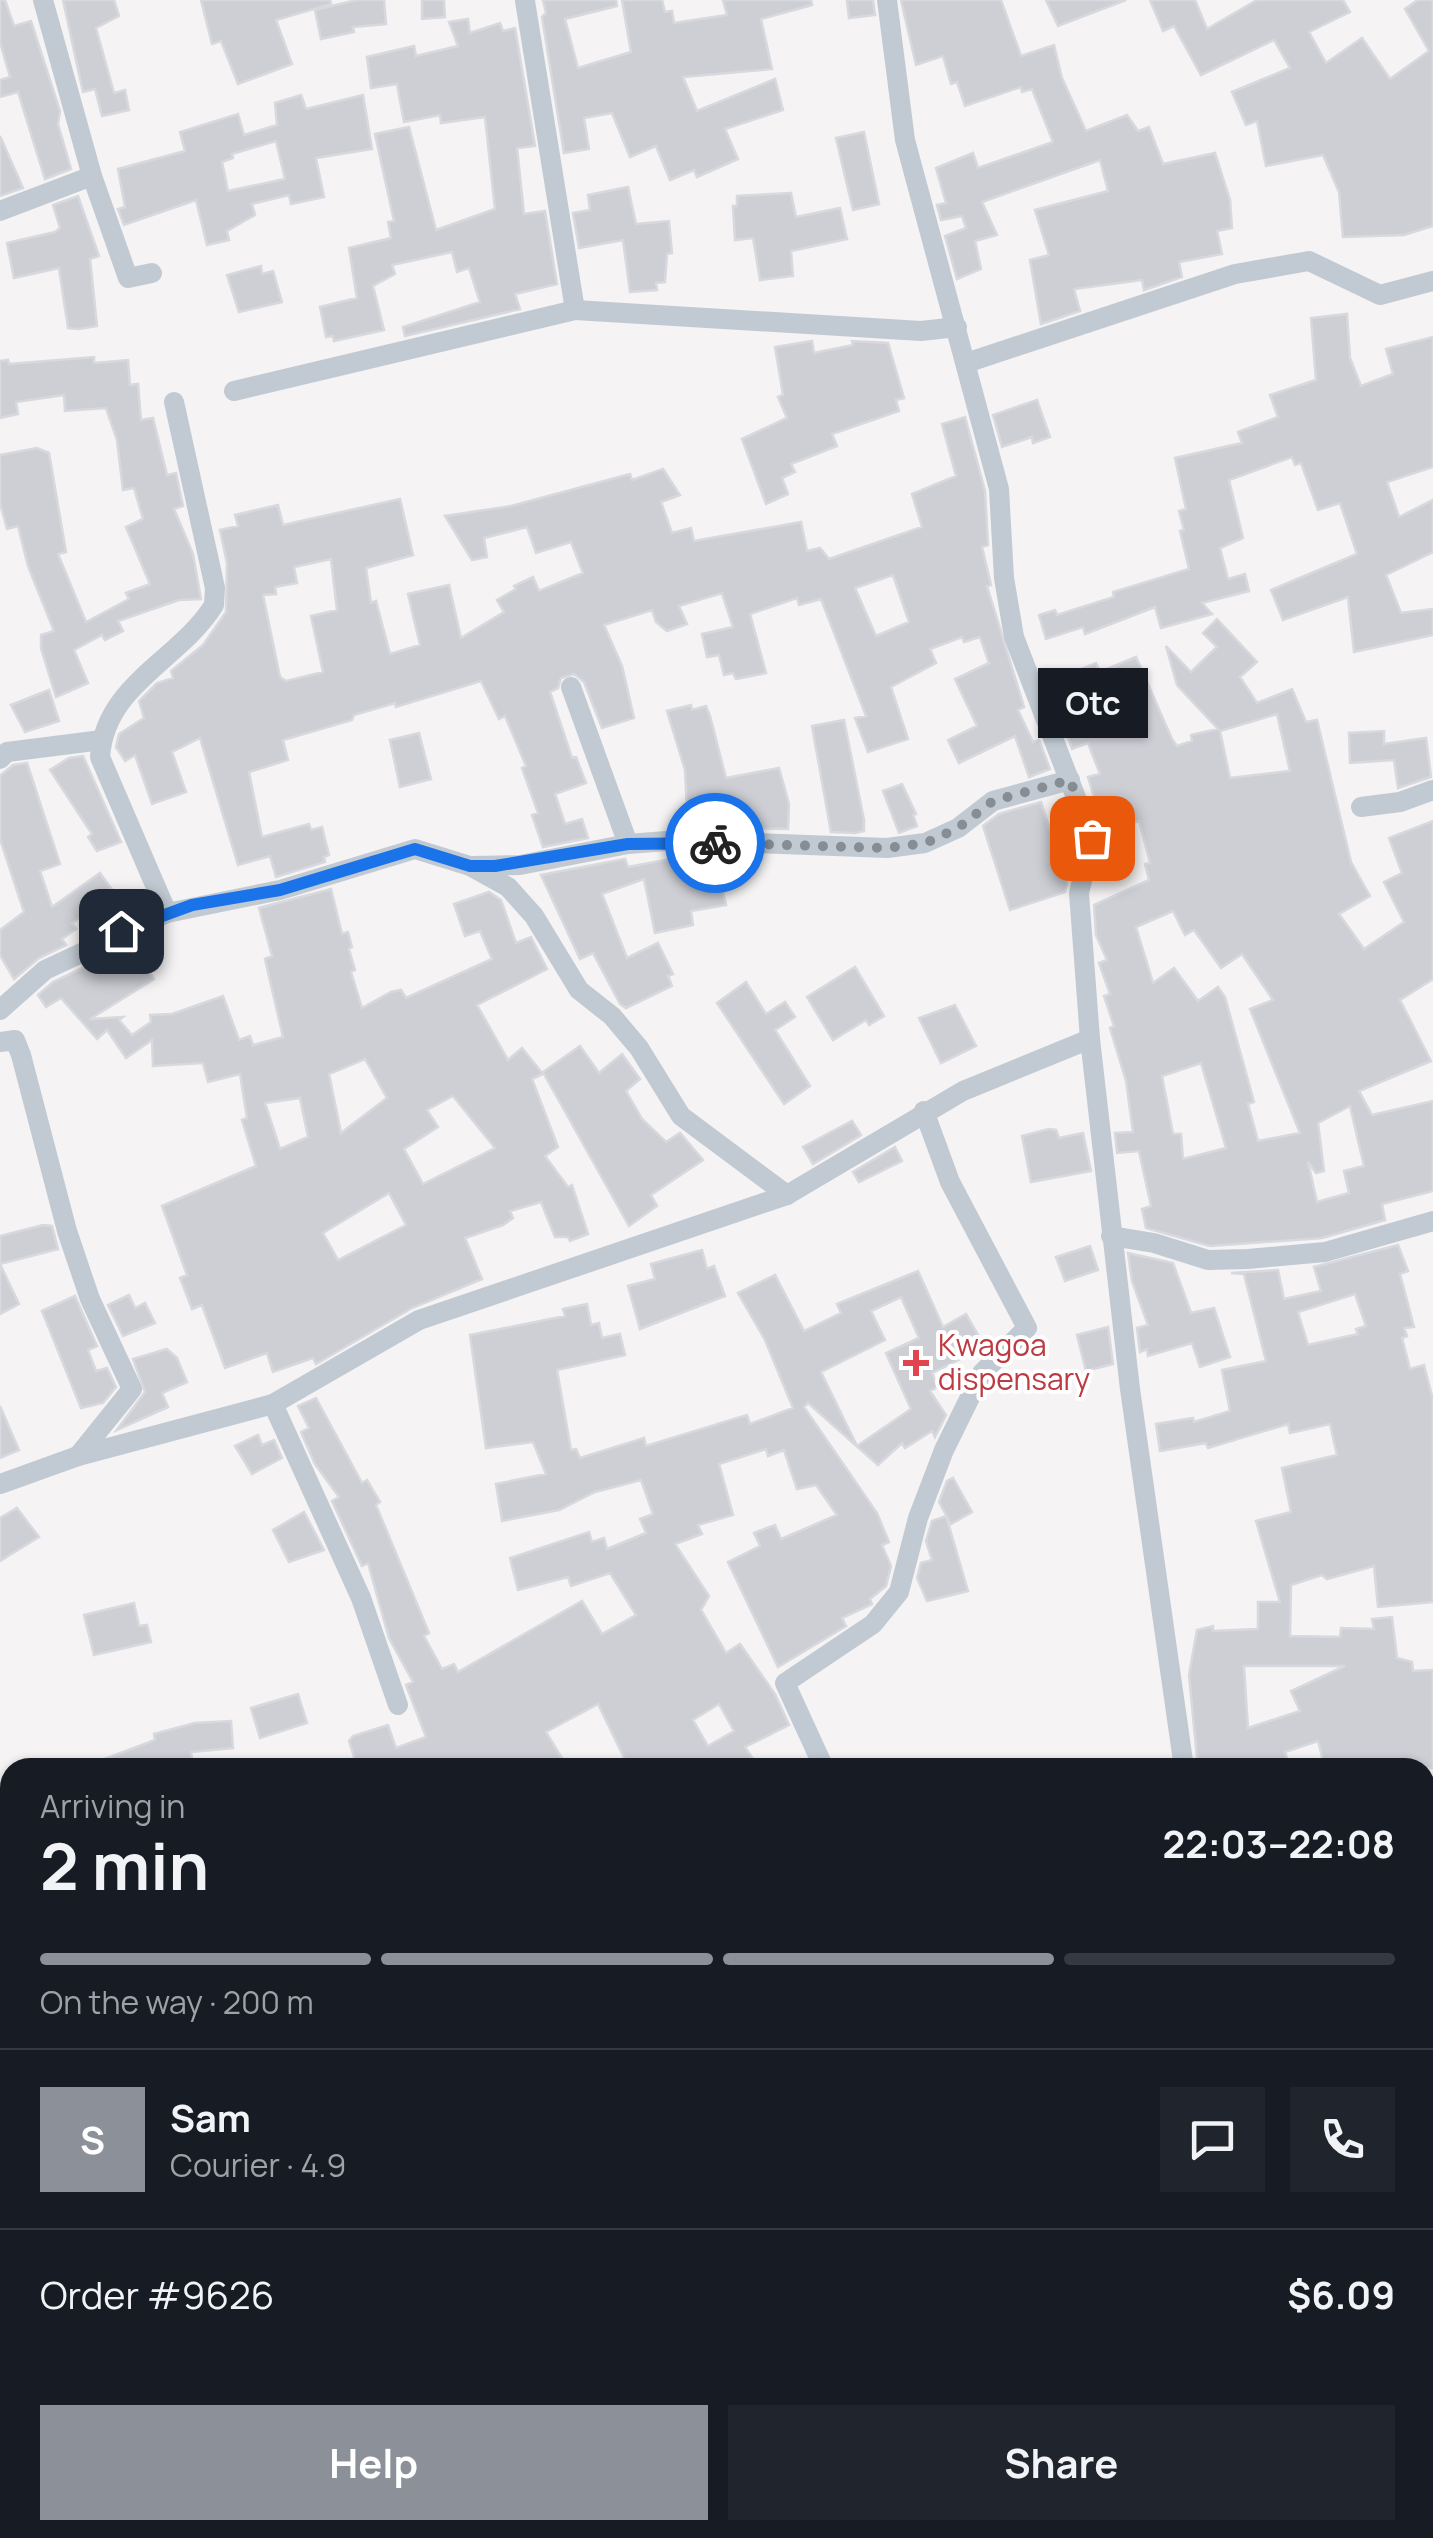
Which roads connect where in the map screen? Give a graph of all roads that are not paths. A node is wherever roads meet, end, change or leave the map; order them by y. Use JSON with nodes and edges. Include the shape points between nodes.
{"nodes":[{"id":1,"x":43,"y":0,"type":"edge"},
{"id":2,"x":888,"y":0,"type":"edge"},
{"id":3,"x":526,"y":1,"type":"edge"},
{"id":4,"x":92,"y":176,"type":"junction"},
{"id":5,"x":0,"y":211,"type":"edge"},
{"id":6,"x":152,"y":272,"type":"dead end"},
{"id":7,"x":1433,"y":282,"type":"edge"},
{"id":8,"x":576,"y":310,"type":"junction"},
{"id":9,"x":957,"y":327,"type":"junction"},
{"id":10,"x":966,"y":363,"type":"junction"},
{"id":11,"x":234,"y":391,"type":"dead end"},
{"id":12,"x":174,"y":402,"type":"dead end"},
{"id":13,"x":570,"y":687,"type":"dead end"},
{"id":14,"x":102,"y":740,"type":"junction"},
{"id":15,"x":0,"y":759,"type":"edge"},
{"id":16,"x":1070,"y":780,"type":"junction"},
{"id":17,"x":1433,"y":790,"type":"edge"},
{"id":18,"x":1361,"y":806,"type":"dead end"},
{"id":19,"x":628,"y":844,"type":"junction"},
{"id":20,"x":470,"y":866,"type":"junction"},
{"id":21,"x":168,"y":912,"type":"junction"},
{"id":22,"x":0,"y":1010,"type":"edge"},
{"id":23,"x":1090,"y":1039,"type":"junction"},
{"id":24,"x":0,"y":1042,"type":"edge"},
{"id":25,"x":924,"y":1111,"type":"junction"},
{"id":26,"x":787,"y":1195,"type":"junction"},
{"id":27,"x":1433,"y":1220,"type":"edge"},
{"id":28,"x":1111,"y":1236,"type":"junction"},
{"id":29,"x":273,"y":1404,"type":"junction"},
{"id":30,"x":78,"y":1456,"type":"junction"},
{"id":31,"x":0,"y":1484,"type":"edge"},
{"id":32,"x":398,"y":1705,"type":"dead end"},
{"id":33,"x":819,"y":1758,"type":"edge"},
{"id":34,"x":1183,"y":1758,"type":"edge"}],
"edges":[{"from":1,"to":4,"type":"street"},
{"from":2,"to":9,"type":"street","via":[[905,140]]},
{"from":3,"to":8,"type":"street"},
{"from":4,"to":5,"type":"street"},
{"from":4,"to":6,"type":"street","via":[[128,278]]},
{"from":7,"to":10,"type":"street","via":[[1380,295],[1309,261],[1236,274]]},
{"from":8,"to":9,"type":"street","via":[[921,331]]},
{"from":8,"to":11,"type":"street"},
{"from":9,"to":10,"type":"street"},
{"from":10,"to":16,"type":"street","via":[[998,489],[1014,637]]},
{"from":12,"to":14,"type":"street","via":[[214,605],[122,698]]},
{"from":13,"to":19,"type":"street"},
{"from":14,"to":15,"type":"street","via":[[7,752]]},
{"from":14,"to":21,"type":"street","via":[[100,757]]},
{"from":16,"to":19,"type":"street","via":[[993,801],[926,843]]},
{"from":16,"to":23,"type":"street","via":[[1092,838],[1078,893]]},
{"from":17,"to":18,"type":"street"},
{"from":19,"to":20,"type":"street","via":[[520,865]]},
{"from":20,"to":21,"type":"street","via":[[415,849],[280,890]]},
{"from":20,"to":26,"type":"street","via":[[508,887],[534,916],[579,990],[639,1048],[681,1116]]},
{"from":21,"to":22,"type":"street","via":[[45,970]]},
{"from":23,"to":25,"type":"street"},
{"from":23,"to":28,"type":"street"},
{"from":24,"to":30,"type":"street","via":[[15,1040],[22,1055],[79,1266],[132,1389]]},
{"from":25,"to":26,"type":"street"},
{"from":25,"to":33,"type":"street","via":[[950,1182],[1027,1328],[982,1373],[944,1450],[899,1592],[873,1624],[785,1683]]},
{"from":26,"to":29,"type":"street","via":[[418,1320]]},
{"from":27,"to":28,"type":"street","via":[[1325,1252],[1248,1260],[1208,1260]]},
{"from":28,"to":34,"type":"street"},
{"from":29,"to":30,"type":"street"},
{"from":29,"to":32,"type":"street","via":[[361,1598]]},
{"from":30,"to":31,"type":"street"}]}
